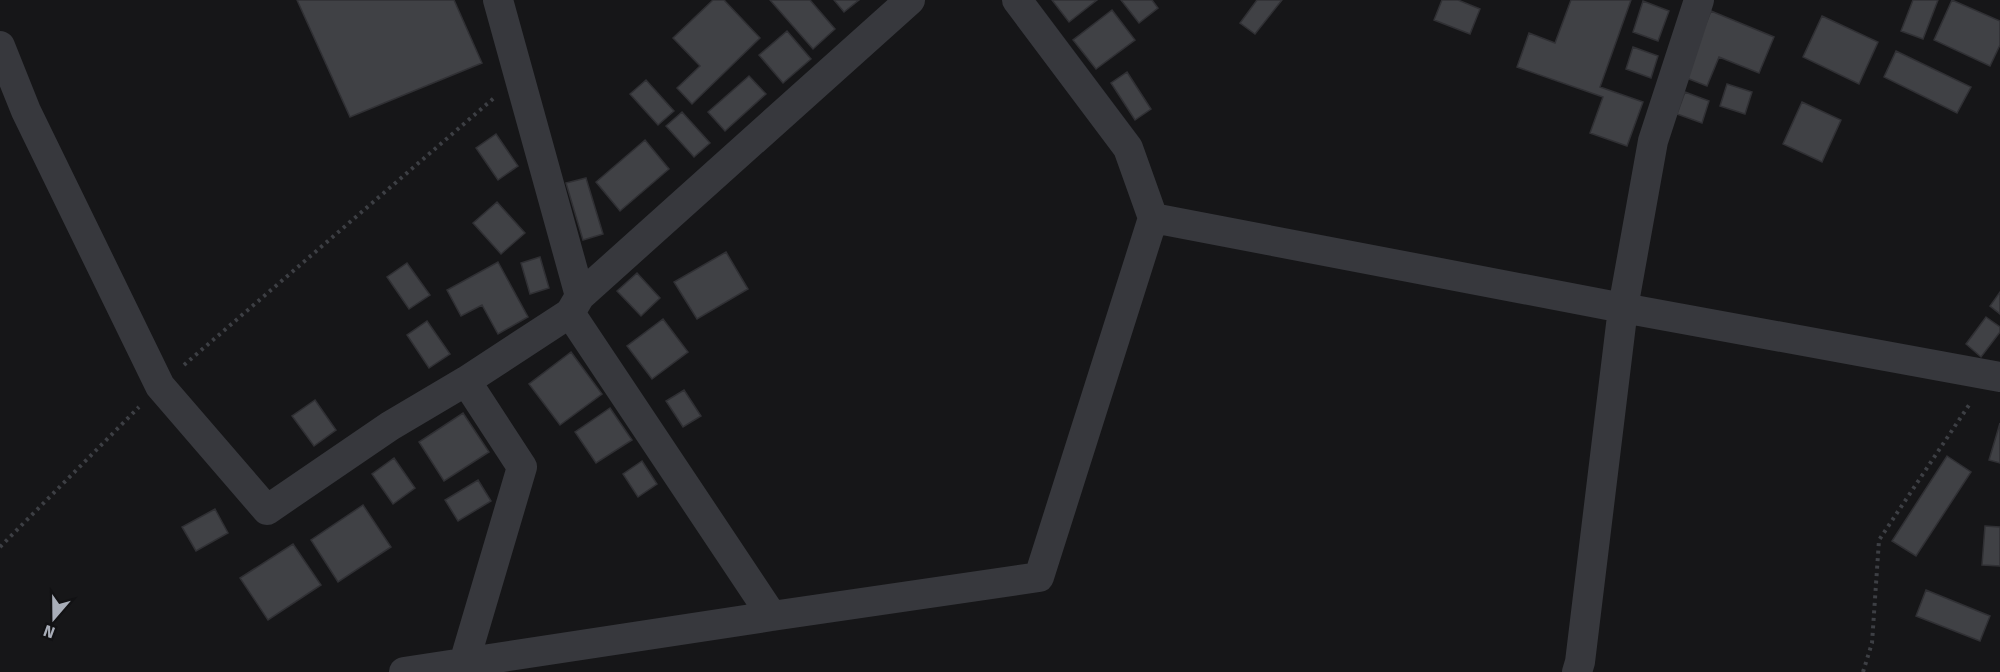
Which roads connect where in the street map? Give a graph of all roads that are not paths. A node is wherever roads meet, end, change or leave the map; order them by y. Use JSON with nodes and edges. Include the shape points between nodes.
{"nodes":[{"id":1,"x":498,"y":0,"type":"edge"},
{"id":2,"x":910,"y":0,"type":"edge"},
{"id":3,"x":1017,"y":0,"type":"edge"},
{"id":4,"x":1699,"y":0,"type":"edge"},
{"id":5,"x":0,"y":46,"type":"edge"},
{"id":6,"x":1153,"y":218,"type":"junction"},
{"id":7,"x":575,"y":304,"type":"junction"},
{"id":8,"x":1623,"y":309,"type":"junction"},
{"id":9,"x":1996,"y":372,"type":"edge"},
{"id":10,"x":466,"y":381,"type":"junction"},
{"id":11,"x":772,"y":616,"type":"junction"},
{"id":12,"x":464,"y":663,"type":"junction"},
{"id":13,"x":404,"y":672,"type":"edge"},
{"id":14,"x":1577,"y":672,"type":"edge"}],
"edges":[{"from":1,"to":7,"type":"street"},
{"from":2,"to":7,"type":"street"},
{"from":3,"to":6,"type":"street","via":[[1128,148]]},
{"from":4,"to":8,"type":"street","via":[[1653,141]]},
{"from":5,"to":10,"type":"street","via":[[26,111],[160,386],[267,510],[390,426]]},
{"from":6,"to":8,"type":"street"},
{"from":6,"to":11,"type":"street","via":[[1039,577]]},
{"from":7,"to":10,"type":"street"},
{"from":7,"to":11,"type":"street"},
{"from":8,"to":9,"type":"street"},
{"from":8,"to":14,"type":"street"},
{"from":10,"to":12,"type":"street","via":[[522,467]]},
{"from":11,"to":12,"type":"street"},
{"from":12,"to":13,"type":"street"}]}
